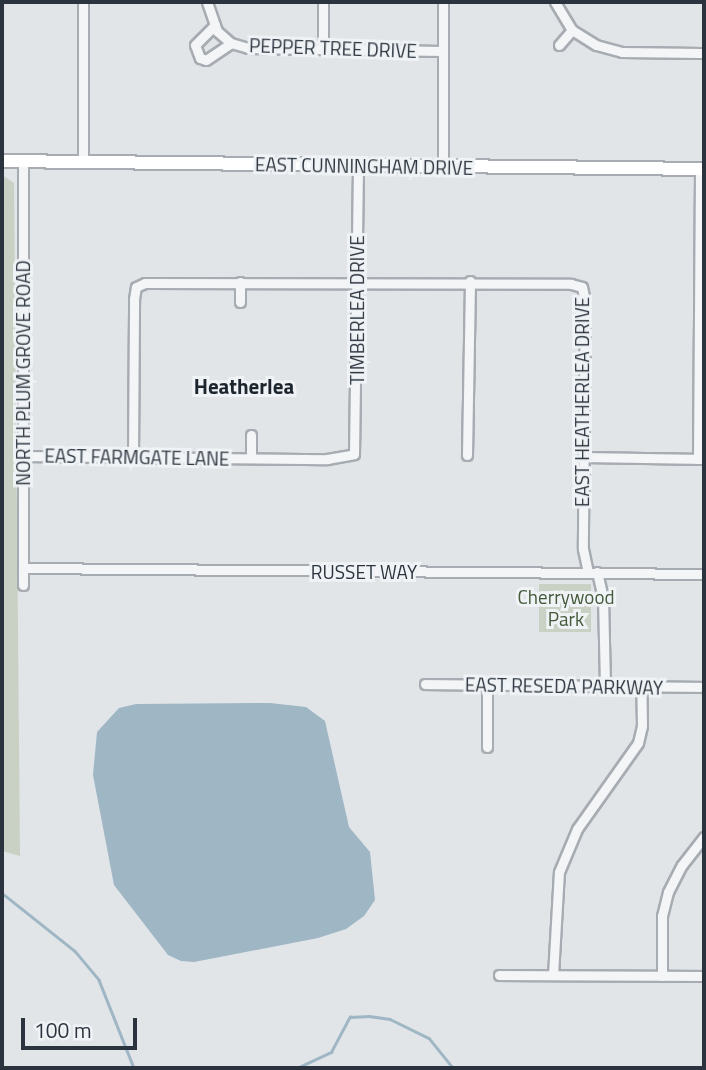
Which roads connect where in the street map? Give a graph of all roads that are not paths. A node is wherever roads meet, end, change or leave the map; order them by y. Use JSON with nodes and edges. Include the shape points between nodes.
{"nodes":[{"id":1,"x":83,"y":2,"type":"edge"},
{"id":2,"x":207,"y":2,"type":"edge"},
{"id":3,"x":323,"y":2,"type":"edge"},
{"id":4,"x":443,"y":2,"type":"edge"},
{"id":5,"x":555,"y":2,"type":"edge"},
{"id":6,"x":215,"y":25,"type":"junction"},
{"id":7,"x":572,"y":30,"type":"junction"},
{"id":8,"x":231,"y":43,"type":"junction"},
{"id":9,"x":559,"y":45,"type":"dead end"},
{"id":10,"x":323,"y":48,"type":"junction"},
{"id":11,"x":443,"y":51,"type":"junction"},
{"id":12,"x":704,"y":53,"type":"edge"},
{"id":13,"x":2,"y":161,"type":"edge"},
{"id":14,"x":83,"y":161,"type":"junction"},
{"id":15,"x":23,"y":162,"type":"junction"},
{"id":16,"x":358,"y":166,"type":"junction"},
{"id":17,"x":443,"y":167,"type":"junction"},
{"id":18,"x":702,"y":169,"type":"edge"},
{"id":19,"x":357,"y":281,"type":"junction"},
{"id":20,"x":470,"y":281,"type":"junction"},
{"id":21,"x":240,"y":282,"type":"junction"},
{"id":22,"x":240,"y":302,"type":"dead end"},
{"id":23,"x":251,"y":435,"type":"dead end"},
{"id":24,"x":354,"y":454,"type":"joint"},
{"id":25,"x":467,"y":455,"type":"dead end"},
{"id":26,"x":22,"y":456,"type":"junction"},
{"id":27,"x":133,"y":456,"type":"junction"},
{"id":28,"x":584,"y":457,"type":"junction"},
{"id":29,"x":251,"y":458,"type":"junction"},
{"id":30,"x":701,"y":459,"type":"edge"},
{"id":31,"x":23,"y":568,"type":"junction"},
{"id":32,"x":593,"y":572,"type":"junction"},
{"id":33,"x":704,"y":574,"type":"edge"},
{"id":34,"x":23,"y":585,"type":"dead end"},
{"id":35,"x":425,"y":684,"type":"dead end"},
{"id":36,"x":487,"y":685,"type":"junction"},
{"id":37,"x":605,"y":686,"type":"junction"},
{"id":38,"x":641,"y":687,"type":"junction"},
{"id":39,"x":704,"y":687,"type":"edge"},
{"id":40,"x":487,"y":747,"type":"dead end"},
{"id":41,"x":704,"y":837,"type":"edge"},
{"id":42,"x":499,"y":975,"type":"dead end"},
{"id":43,"x":553,"y":975,"type":"junction"},
{"id":44,"x":662,"y":976,"type":"junction"},
{"id":45,"x":704,"y":976,"type":"edge"}],
"edges":[{"from":1,"to":14,"type":"street"},
{"from":2,"to":6,"type":"street","name":"PEPPER TREE DRIVE"},
{"from":3,"to":10,"type":"street"},
{"from":4,"to":11,"type":"street"},
{"from":5,"to":7,"type":"street"},
{"from":6,"to":8,"type":"street","name":"PEPPER TREE DRIVE"},
{"from":6,"to":8,"type":"street","via":[[195,45],[200,58],[206,60]]},
{"from":7,"to":9,"type":"street"},
{"from":7,"to":12,"type":"street","via":[[596,45],[622,52]]},
{"from":8,"to":10,"type":"street","name":"PEPPER TREE DRIVE","via":[[248,48]]},
{"from":10,"to":11,"type":"street","name":"PEPPER TREE DRIVE"},
{"from":11,"to":17,"type":"street"},
{"from":13,"to":15,"type":"street","name":"EAST CUNNINGHAM DRIVE"},
{"from":14,"to":15,"type":"street","name":"EAST CUNNINGHAM DRIVE"},
{"from":14,"to":16,"type":"street","name":"EAST CUNNINGHAM DRIVE"},
{"from":15,"to":26,"type":"street","name":"NORTH PLUM GROVE ROAD"},
{"from":16,"to":17,"type":"street","name":"EAST CUNNINGHAM DRIVE"},
{"from":16,"to":19,"type":"street","name":"TIMBERLEA DRIVE"},
{"from":17,"to":18,"type":"street","name":"EAST CUNNINGHAM DRIVE"},
{"from":18,"to":30,"type":"street"},
{"from":19,"to":20,"type":"street","name":"EAST HEATHERLEA DRIVE"},
{"from":19,"to":21,"type":"street","name":"EAST HEATHERLEA DRIVE"},
{"from":19,"to":24,"type":"street","name":"TIMBERLEA DRIVE"},
{"from":20,"to":25,"type":"street"},
{"from":20,"to":28,"type":"street","name":"EAST HEATHERLEA DRIVE","via":[[562,282],[582,287]]},
{"from":21,"to":22,"type":"street"},
{"from":21,"to":27,"type":"street","name":"EAST HEATHERLEA DRIVE","via":[[136,287]]},
{"from":23,"to":29,"type":"street","name":"EAST FARMGATE LANE"},
{"from":24,"to":29,"type":"street","name":"EAST FARMGATE LANE"},
{"from":26,"to":27,"type":"street","name":"EAST FARMGATE LANE"},
{"from":26,"to":31,"type":"street","name":"NORTH PLUM GROVE ROAD"},
{"from":27,"to":29,"type":"street","name":"EAST FARMGATE LANE"},
{"from":28,"to":30,"type":"street"},
{"from":28,"to":32,"type":"street","name":"EAST HEATHERLEA DRIVE","via":[[583,548]]},
{"from":31,"to":32,"type":"street","name":"RUSSET WAY"},
{"from":31,"to":34,"type":"street","name":"NORTH PLUM GROVE ROAD"},
{"from":32,"to":33,"type":"street","name":"RUSSET WAY"},
{"from":32,"to":37,"type":"street","name":"EAST HEATHERLEA DRIVE","via":[[603,597]]},
{"from":35,"to":36,"type":"street","name":"EAST RESEDA PARKWAY"},
{"from":36,"to":37,"type":"street","name":"EAST RESEDA PARKWAY"},
{"from":36,"to":40,"type":"street"},
{"from":37,"to":38,"type":"street","name":"EAST RESEDA PARKWAY"},
{"from":38,"to":39,"type":"street","name":"EAST RESEDA PARKWAY"},
{"from":38,"to":43,"type":"street","via":[[638,743],[577,829],[559,872]]},
{"from":41,"to":44,"type":"street","via":[[668,892],[662,916]]},
{"from":42,"to":43,"type":"street"},
{"from":43,"to":44,"type":"street"},
{"from":44,"to":45,"type":"street"}]}
